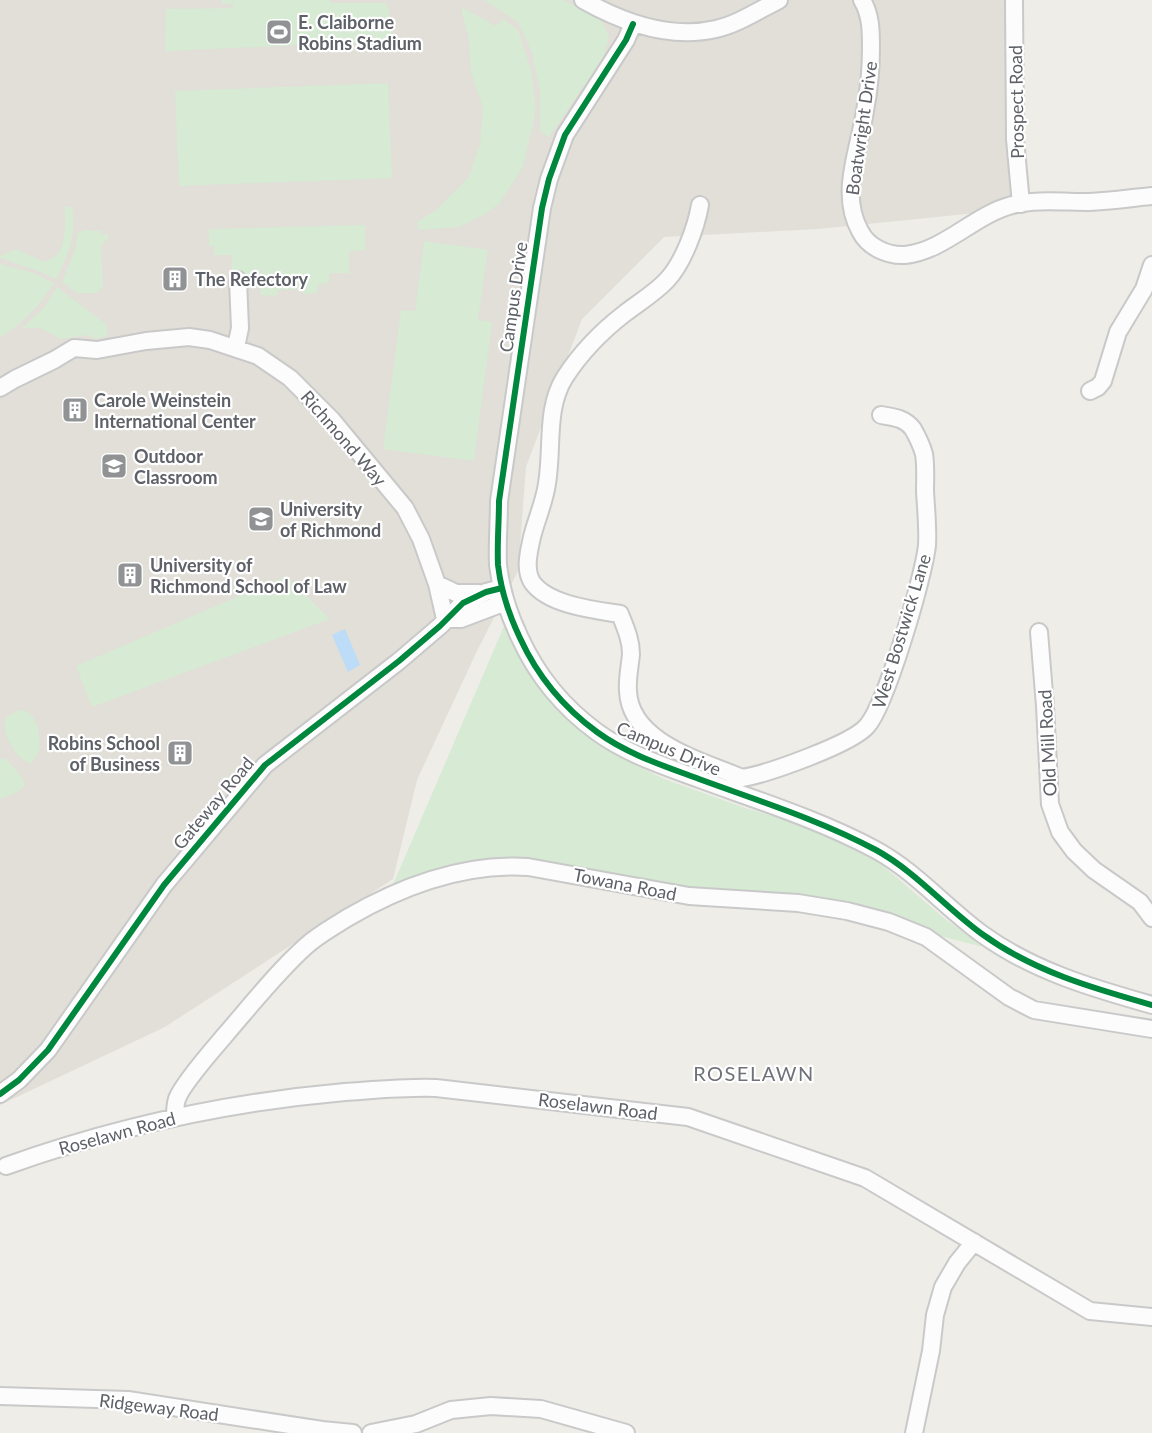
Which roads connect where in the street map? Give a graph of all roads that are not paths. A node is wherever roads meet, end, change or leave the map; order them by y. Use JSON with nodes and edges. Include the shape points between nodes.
{"nodes":[{"id":1,"x":583,"y":0,"type":"edge"},
{"id":2,"x":779,"y":0,"type":"edge"},
{"id":3,"x":862,"y":0,"type":"edge"},
{"id":4,"x":1014,"y":0,"type":"edge"},
{"id":5,"x":633,"y":24,"type":"junction"},
{"id":6,"x":1152,"y":196,"type":"edge"},
{"id":7,"x":1021,"y":204,"type":"junction"},
{"id":8,"x":700,"y":206,"type":"dead end"},
{"id":9,"x":1152,"y":265,"type":"edge"},
{"id":10,"x":237,"y":280,"type":"dead end"},
{"id":11,"x":236,"y":348,"type":"junction"},
{"id":12,"x":0,"y":388,"type":"edge"},
{"id":13,"x":1090,"y":391,"type":"dead end"},
{"id":14,"x":881,"y":415,"type":"dead end"},
{"id":15,"x":437,"y":584,"type":"junction"},
{"id":16,"x":486,"y":592,"type":"junction"},
{"id":17,"x":504,"y":595,"type":"junction"},
{"id":18,"x":445,"y":619,"type":"junction"},
{"id":19,"x":1040,"y":632,"type":"dead end"},
{"id":20,"x":742,"y":778,"type":"junction"},
{"id":21,"x":723,"y":788,"type":"junction"},
{"id":22,"x":1152,"y":918,"type":"edge"},
{"id":23,"x":1152,"y":1005,"type":"edge"},
{"id":24,"x":1151,"y":1027,"type":"edge"},
{"id":25,"x":0,"y":1094,"type":"edge"},
{"id":26,"x":175,"y":1117,"type":"junction"},
{"id":27,"x":6,"y":1166,"type":"dead end"},
{"id":28,"x":974,"y":1242,"type":"junction"},
{"id":29,"x":1152,"y":1317,"type":"edge"},
{"id":30,"x":0,"y":1396,"type":"edge"},
{"id":31,"x":393,"y":1431,"type":"edge"},
{"id":32,"x":353,"y":1433,"type":"edge"},
{"id":33,"x":371,"y":1433,"type":"edge"},
{"id":34,"x":626,"y":1433,"type":"edge"},
{"id":35,"x":914,"y":1433,"type":"edge"}],
"edges":[{"from":1,"to":5,"type":"street"},
{"from":2,"to":5,"type":"street","via":[[729,24],[703,31]]},
{"from":3,"to":7,"type":"street","name":"Boatwright Drive","via":[[870,22],[871,60],[850,196],[863,236],[887,253],[914,253],[991,213]]},
{"from":4,"to":7,"type":"street","name":"Prospect Road","via":[[1015,139]]},
{"from":5,"to":17,"type":"street","name":"Campus Drive","via":[[565,135],[544,195],[499,501],[498,564]]},
{"from":6,"to":7,"type":"street","name":"Boatwright Drive"},
{"from":8,"to":20,"type":"street","via":[[694,229],[667,280],[599,336],[559,389],[552,412],[546,490],[528,565],[531,580],[552,598],[620,614],[631,651],[629,701],[649,733],[672,748]]},
{"from":9,"to":13,"type":"street","via":[[1144,290],[1118,332],[1103,381]]},
{"from":10,"to":11,"type":"street","via":[[240,328]]},
{"from":11,"to":12,"type":"street","name":"Richmond Way","via":[[189,337],[97,350],[74,348]]},
{"from":11,"to":15,"type":"street","name":"Richmond Way","via":[[272,364],[335,423],[410,516]]},
{"from":14,"to":20,"type":"street","name":"West Bostwick Lane","via":[[908,423],[924,453],[927,545],[921,578],[883,696],[870,723],[846,741]]},
{"from":15,"to":16,"type":"street","name":"Gateway Road","via":[[456,593]]},
{"from":15,"to":18,"type":"street","name":"Richmond Way"},
{"from":16,"to":17,"type":"street","name":"Gateway Road"},
{"from":16,"to":18,"type":"street","name":"Gateway Road","via":[[463,603]]},
{"from":17,"to":18,"type":"street","via":[[461,618]]},
{"from":17,"to":21,"type":"street","name":"Campus Drive","via":[[535,665],[577,715],[617,744]]},
{"from":18,"to":25,"type":"street","name":"Gateway Road","via":[[380,676],[265,765],[164,885],[48,1050]]},
{"from":19,"to":22,"type":"street","name":"Old Mill Road","via":[[1050,804],[1060,832],[1094,870],[1140,902]]},
{"from":20,"to":21,"type":"street","name":"West Bostwick Lane"},
{"from":21,"to":23,"type":"street","name":"Campus Drive","via":[[845,834],[878,851],[900,864],[981,933],[1027,962],[1068,980]]},
{"from":24,"to":26,"type":"street","name":"Towana Road","via":[[1034,1010],[1009,997],[926,937],[847,911],[798,903],[689,896],[504,865],[394,892],[322,933],[214,1047],[179,1094]]},
{"from":26,"to":27,"type":"street","name":"Roselawn Road"},
{"from":26,"to":28,"type":"street","name":"Roselawn Road","via":[[297,1096],[403,1087],[688,1117],[865,1178]]},
{"from":28,"to":29,"type":"street","name":"Roselawn Road","via":[[1090,1311]]},
{"from":28,"to":35,"type":"street","via":[[943,1287]]},
{"from":30,"to":32,"type":"street","name":"Ridgeway Road","via":[[128,1400]]},
{"from":31,"to":33,"type":"street"},
{"from":31,"to":34,"type":"street","via":[[451,1410],[491,1406],[541,1409]]}]}
